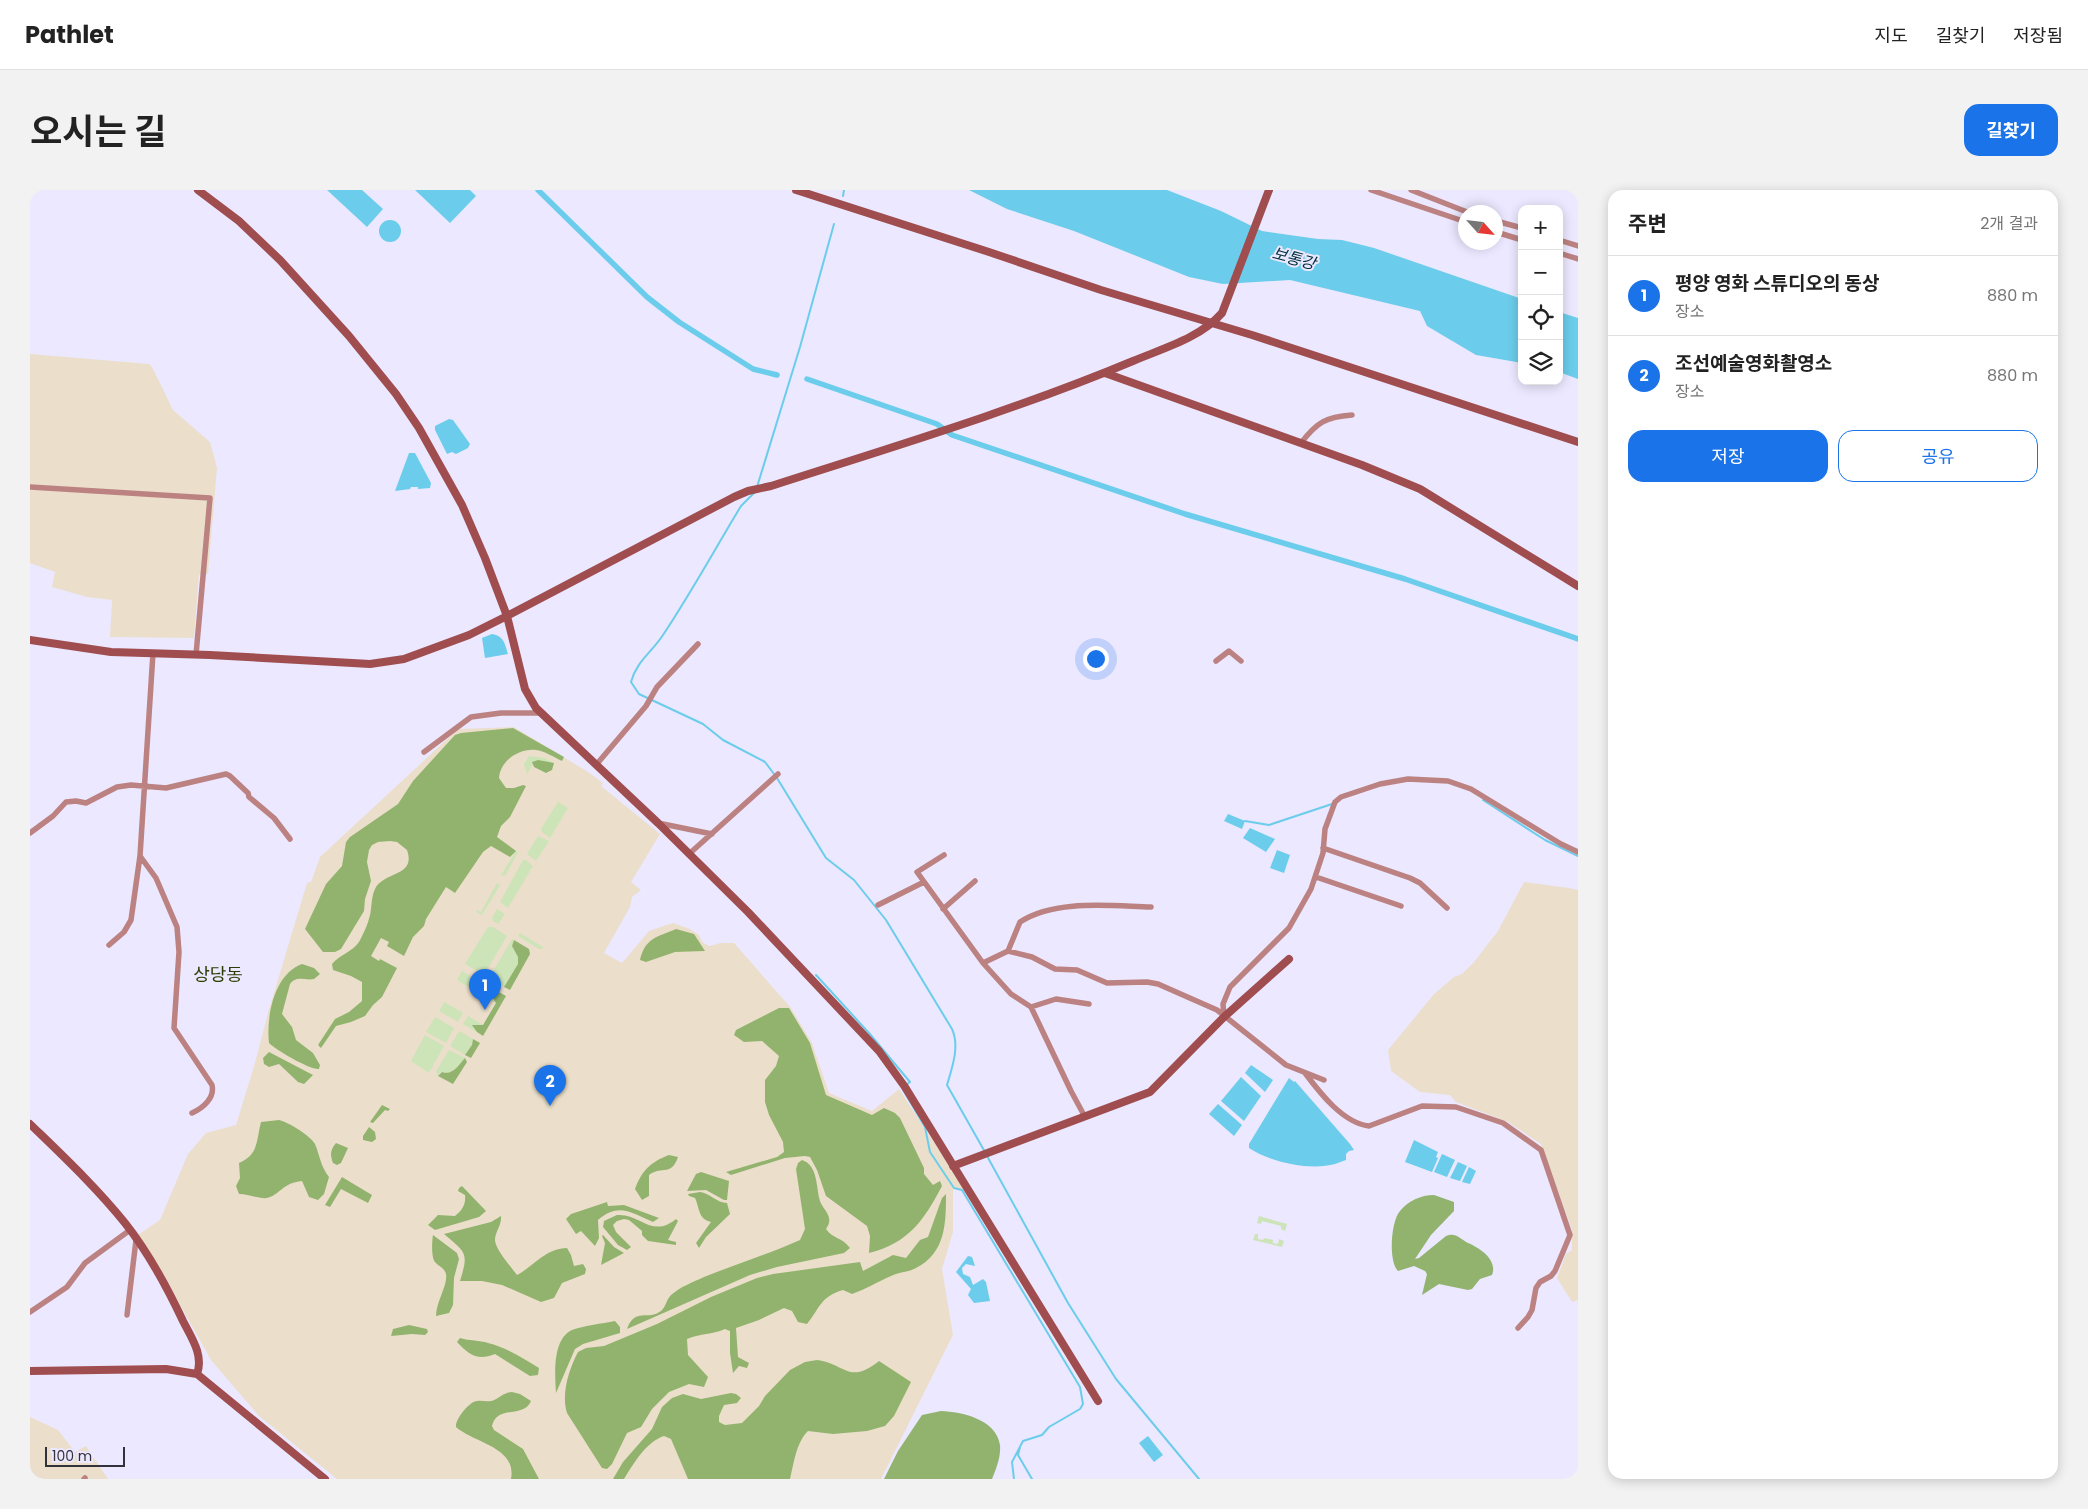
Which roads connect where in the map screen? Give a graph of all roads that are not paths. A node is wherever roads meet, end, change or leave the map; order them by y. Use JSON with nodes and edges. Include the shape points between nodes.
{"nodes":[{"id":1,"x":198,"y":190,"type":"edge"},
{"id":2,"x":796,"y":190,"type":"edge"},
{"id":3,"x":1269,"y":190,"type":"edge"},
{"id":4,"x":1371,"y":190,"type":"edge"},
{"id":5,"x":1411,"y":190,"type":"edge"},
{"id":6,"x":1458,"y":208,"type":"edge"},
{"id":7,"x":1458,"y":219,"type":"edge"},
{"id":8,"x":1503,"y":223,"type":"edge"},
{"id":9,"x":1518,"y":227,"type":"edge"},
{"id":10,"x":1503,"y":234,"type":"edge"},
{"id":11,"x":1518,"y":239,"type":"edge"},
{"id":12,"x":1563,"y":241,"type":"edge"},
{"id":13,"x":1578,"y":246,"type":"edge"},
{"id":14,"x":1563,"y":254,"type":"edge"},
{"id":15,"x":1578,"y":259,"type":"edge"},
{"id":16,"x":1212,"y":324,"type":"junction"},
{"id":17,"x":1105,"y":373,"type":"junction"},
{"id":18,"x":1352,"y":415,"type":"dead end"},
{"id":19,"x":1578,"y":442,"type":"edge"},
{"id":20,"x":1301,"y":443,"type":"junction"},
{"id":21,"x":30,"y":487,"type":"edge"},
{"id":22,"x":1578,"y":586,"type":"edge"},
{"id":23,"x":507,"y":616,"type":"junction"},
{"id":24,"x":30,"y":640,"type":"edge"},
{"id":25,"x":698,"y":644,"type":"dead end"},
{"id":26,"x":153,"y":653,"type":"junction"},
{"id":27,"x":196,"y":655,"type":"junction"},
{"id":28,"x":1216,"y":661,"type":"dead end"},
{"id":29,"x":1242,"y":661,"type":"dead end"},
{"id":30,"x":541,"y":713,"type":"junction"},
{"id":31,"x":424,"y":752,"type":"dead end"},
{"id":32,"x":596,"y":765,"type":"junction"},
{"id":33,"x":778,"y":774,"type":"dead end"},
{"id":34,"x":144,"y":786,"type":"junction"},
{"id":35,"x":658,"y":823,"type":"junction"},
{"id":36,"x":30,"y":833,"type":"edge"},
{"id":37,"x":712,"y":834,"type":"junction"},
{"id":38,"x":290,"y":839,"type":"dead end"},
{"id":39,"x":1323,"y":848,"type":"junction"},
{"id":40,"x":1578,"y":852,"type":"edge"},
{"id":41,"x":690,"y":854,"type":"junction"},
{"id":42,"x":944,"y":855,"type":"dead end"},
{"id":43,"x":140,"y":856,"type":"junction"},
{"id":44,"x":1316,"y":878,"type":"junction"},
{"id":45,"x":975,"y":881,"type":"dead end"},
{"id":46,"x":924,"y":882,"type":"junction"},
{"id":47,"x":878,"y":905,"type":"dead end"},
{"id":48,"x":1401,"y":906,"type":"dead end"},
{"id":49,"x":1151,"y":907,"type":"dead end"},
{"id":50,"x":1447,"y":908,"type":"dead end"},
{"id":51,"x":943,"y":909,"type":"junction"},
{"id":52,"x":108,"y":945,"type":"dead end"},
{"id":53,"x":1008,"y":951,"type":"junction"},
{"id":54,"x":1289,"y":959,"type":"dead end"},
{"id":55,"x":984,"y":964,"type":"junction"},
{"id":56,"x":1089,"y":1004,"type":"dead end"},
{"id":57,"x":1031,"y":1007,"type":"junction"},
{"id":58,"x":1224,"y":1017,"type":"junction"},
{"id":59,"x":1305,"y":1073,"type":"junction"},
{"id":60,"x":1324,"y":1080,"type":"dead end"},
{"id":61,"x":192,"y":1113,"type":"dead end"},
{"id":62,"x":1085,"y":1117,"type":"junction"},
{"id":63,"x":30,"y":1124,"type":"edge"},
{"id":64,"x":953,"y":1166,"type":"junction"},
{"id":65,"x":130,"y":1230,"type":"junction"},
{"id":66,"x":136,"y":1240,"type":"junction"},
{"id":67,"x":30,"y":1312,"type":"edge"},
{"id":68,"x":127,"y":1315,"type":"dead end"},
{"id":69,"x":1518,"y":1328,"type":"dead end"},
{"id":70,"x":30,"y":1370,"type":"edge"},
{"id":71,"x":197,"y":1374,"type":"junction"},
{"id":72,"x":1098,"y":1402,"type":"dead end"},
{"id":73,"x":325,"y":1479,"type":"edge"}],
"edges":[{"from":1,"to":23,"type":"main road","via":[[266,245],[349,336],[396,394],[458,498]]},
{"from":2,"to":16,"type":"main road"},
{"from":3,"to":16,"type":"main road","via":[[1222,312]]},
{"from":4,"to":7,"type":"street"},
{"from":5,"to":6,"type":"street"},
{"from":8,"to":9,"type":"street"},
{"from":10,"to":11,"type":"street"},
{"from":12,"to":13,"type":"street"},
{"from":14,"to":15,"type":"street"},
{"from":16,"to":17,"type":"main road"},
{"from":16,"to":19,"type":"main road"},
{"from":17,"to":20,"type":"main road"},
{"from":17,"to":23,"type":"main road","via":[[936,433],[748,491]]},
{"from":18,"to":20,"type":"street","via":[[1324,419]]},
{"from":20,"to":22,"type":"main road","via":[[1420,489]]},
{"from":21,"to":27,"type":"street","via":[[210,498]]},
{"from":23,"to":27,"type":"main road","via":[[469,635],[389,662],[370,664]]},
{"from":23,"to":30,"type":"main road","via":[[525,689]]},
{"from":24,"to":26,"type":"main road","via":[[111,652]]},
{"from":25,"to":32,"type":"street","via":[[657,687]]},
{"from":26,"to":27,"type":"main road"},
{"from":26,"to":34,"type":"street"},
{"from":28,"to":29,"type":"street","via":[[1229,651]]},
{"from":30,"to":31,"type":"street","via":[[470,717]]},
{"from":30,"to":32,"type":"main road"},
{"from":32,"to":35,"type":"main road"},
{"from":33,"to":37,"type":"street"},
{"from":34,"to":36,"type":"street","via":[[117,787],[86,804],[66,802]]},
{"from":34,"to":38,"type":"street","via":[[166,788],[226,774],[274,818]]},
{"from":34,"to":43,"type":"street"},
{"from":35,"to":37,"type":"street"},
{"from":35,"to":41,"type":"main road"},
{"from":37,"to":41,"type":"street"},
{"from":39,"to":40,"type":"street","via":[[1325,830],[1337,799],[1380,784],[1420,778],[1465,786]]},
{"from":39,"to":44,"type":"street"},
{"from":39,"to":50,"type":"street","via":[[1410,878]]},
{"from":41,"to":64,"type":"main road","via":[[879,1051]]},
{"from":42,"to":46,"type":"street","via":[[917,872]]},
{"from":43,"to":52,"type":"street","via":[[131,920],[124,932]]},
{"from":43,"to":61,"type":"street","via":[[156,878],[177,927],[179,952],[174,1028],[212,1085],[209,1100]]},
{"from":44,"to":48,"type":"street"},
{"from":44,"to":58,"type":"street","via":[[1289,928],[1230,987],[1224,1004]]},
{"from":45,"to":51,"type":"street"},
{"from":46,"to":47,"type":"street"},
{"from":46,"to":51,"type":"street"},
{"from":49,"to":53,"type":"street","via":[[1052,909],[1020,922]]},
{"from":51,"to":55,"type":"street"},
{"from":53,"to":55,"type":"street"},
{"from":53,"to":58,"type":"street","via":[[1032,957],[1055,969],[1077,970],[1107,983],[1158,984],[1217,1010]]},
{"from":54,"to":58,"type":"main road"},
{"from":55,"to":57,"type":"street","via":[[1011,994]]},
{"from":56,"to":57,"type":"street","via":[[1056,999]]},
{"from":57,"to":62,"type":"street"},
{"from":58,"to":59,"type":"street","via":[[1286,1065]]},
{"from":58,"to":62,"type":"main road","via":[[1150,1092]]},
{"from":59,"to":60,"type":"street"},
{"from":59,"to":69,"type":"street","via":[[1335,1106],[1360,1125],[1369,1126],[1422,1106],[1456,1107],[1504,1123],[1541,1150],[1570,1235],[1555,1271],[1536,1288],[1532,1310]]},
{"from":62,"to":64,"type":"main road"},
{"from":63,"to":65,"type":"main road","via":[[96,1190]]},
{"from":64,"to":72,"type":"main road"},
{"from":65,"to":66,"type":"main road"},
{"from":65,"to":67,"type":"street","via":[[85,1263],[66,1287]]},
{"from":66,"to":68,"type":"street"},
{"from":66,"to":71,"type":"main road","via":[[153,1265],[197,1349]]},
{"from":70,"to":71,"type":"main road","via":[[166,1370]]},
{"from":71,"to":73,"type":"main road"}]}
